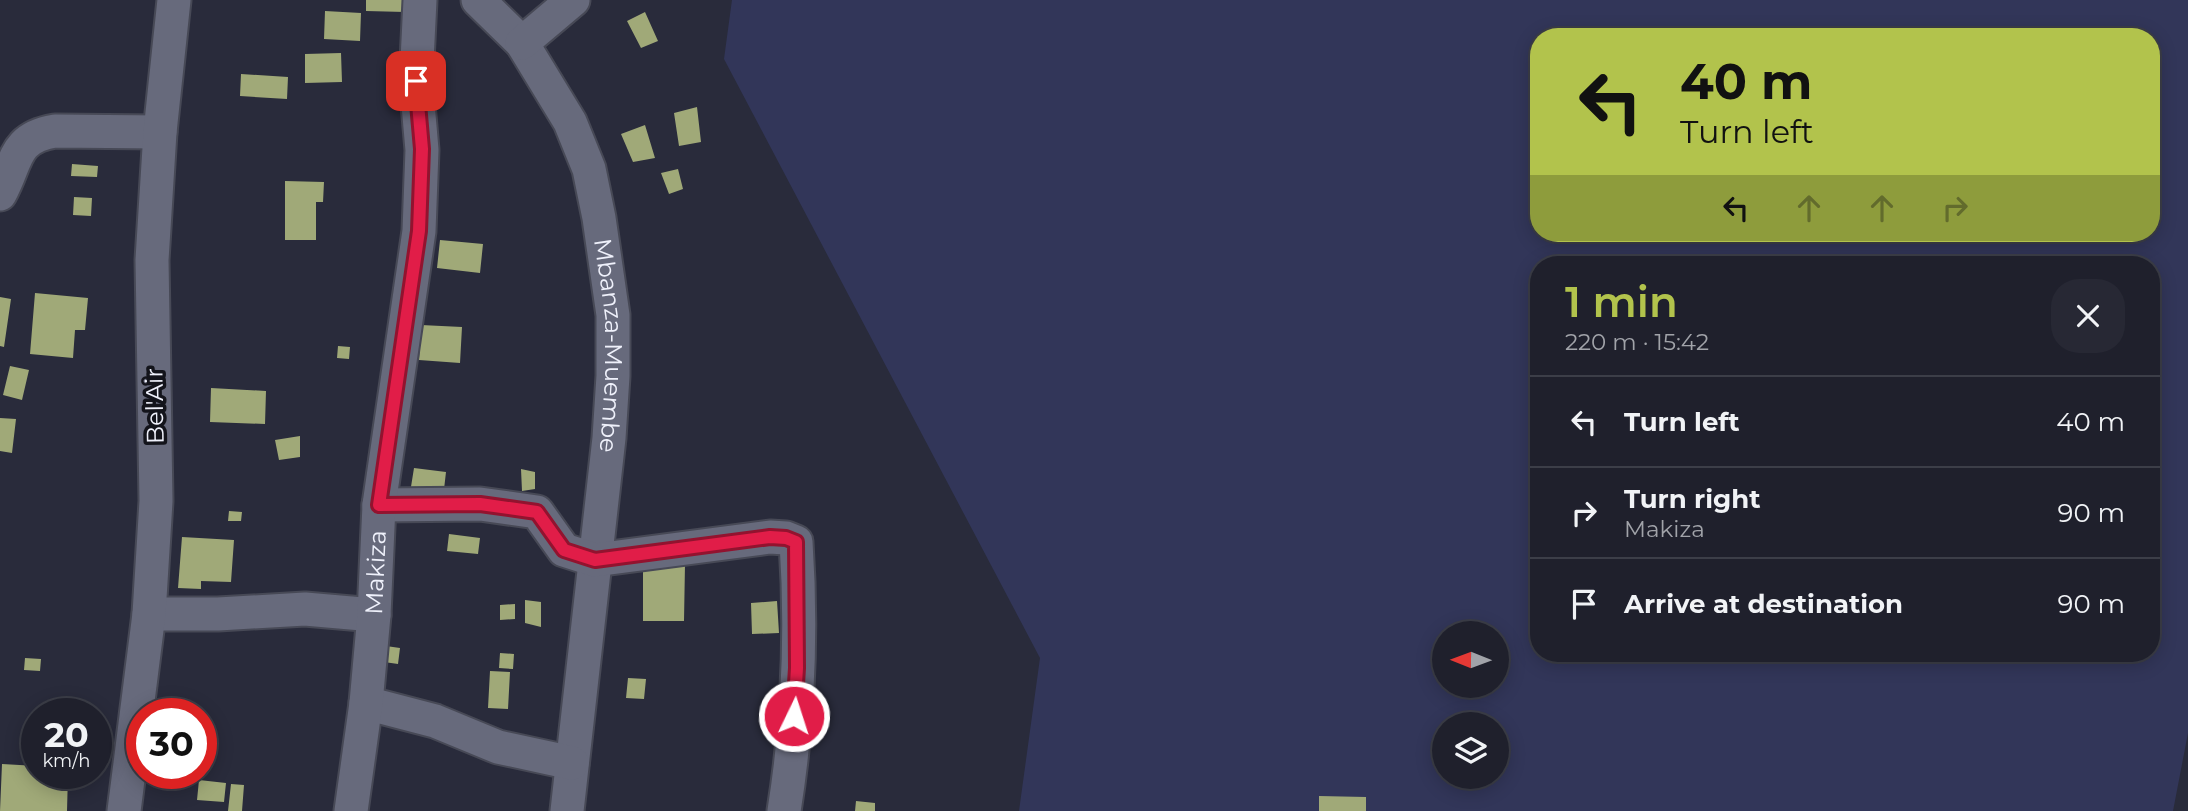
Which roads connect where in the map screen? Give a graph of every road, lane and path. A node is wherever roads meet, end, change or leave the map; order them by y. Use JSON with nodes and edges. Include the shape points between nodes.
{"nodes":[{"id":1,"x":174,"y":0,"type":"edge"},
{"id":2,"x":420,"y":0,"type":"edge"},
{"id":3,"x":478,"y":0,"type":"edge"},
{"id":4,"x":573,"y":0,"type":"edge"},
{"id":5,"x":522,"y":43,"type":"junction"},
{"id":6,"x":160,"y":132,"type":"junction"},
{"id":7,"x":0,"y":194,"type":"edge"},
{"id":8,"x":379,"y":505,"type":"junction"},
{"id":9,"x":595,"y":560,"type":"junction"},
{"id":10,"x":149,"y":614,"type":"junction"},
{"id":11,"x":374,"y":615,"type":"junction"},
{"id":12,"x":366,"y":703,"type":"junction"},
{"id":13,"x":572,"y":763,"type":"junction"},
{"id":14,"x":124,"y":811,"type":"edge"},
{"id":15,"x":351,"y":811,"type":"edge"},
{"id":16,"x":566,"y":811,"type":"edge"},
{"id":17,"x":784,"y":811,"type":"edge"}],
"edges":[{"from":1,"to":6,"type":"street","name":"Bel'Air"},
{"from":2,"to":8,"type":"street","name":"Makiza","via":[[416,81],[422,149],[419,231]]},
{"from":3,"to":5,"type":"street","name":"Mbanza-Muembe"},
{"from":4,"to":5,"type":"street"},
{"from":5,"to":9,"type":"street","name":"Mbanza-Muembe","via":[[570,122],[589,169],[603,246],[612,315],[613,376]]},
{"from":6,"to":7,"type":"street","via":[[41,133],[26,141]]},
{"from":6,"to":10,"type":"street","name":"Bel'Air","via":[[152,260],[156,501]]},
{"from":8,"to":9,"type":"street","via":[[480,504],[537,512],[564,550]]},
{"from":8,"to":11,"type":"street","name":"Makiza"},
{"from":9,"to":13,"type":"street","name":"Mbanza-Muembe"},
{"from":9,"to":17,"type":"street","via":[[770,537],[796,542],[797,668],[792,764]]},
{"from":10,"to":11,"type":"street","via":[[305,609]]},
{"from":10,"to":14,"type":"street","name":"Bel'Air"},
{"from":11,"to":12,"type":"street","name":"Makiza"},
{"from":12,"to":13,"type":"street","via":[[435,721],[498,747]]},
{"from":12,"to":15,"type":"street","name":"Makiza"},
{"from":13,"to":16,"type":"street","name":"Mbanza-Muembe"}]}
